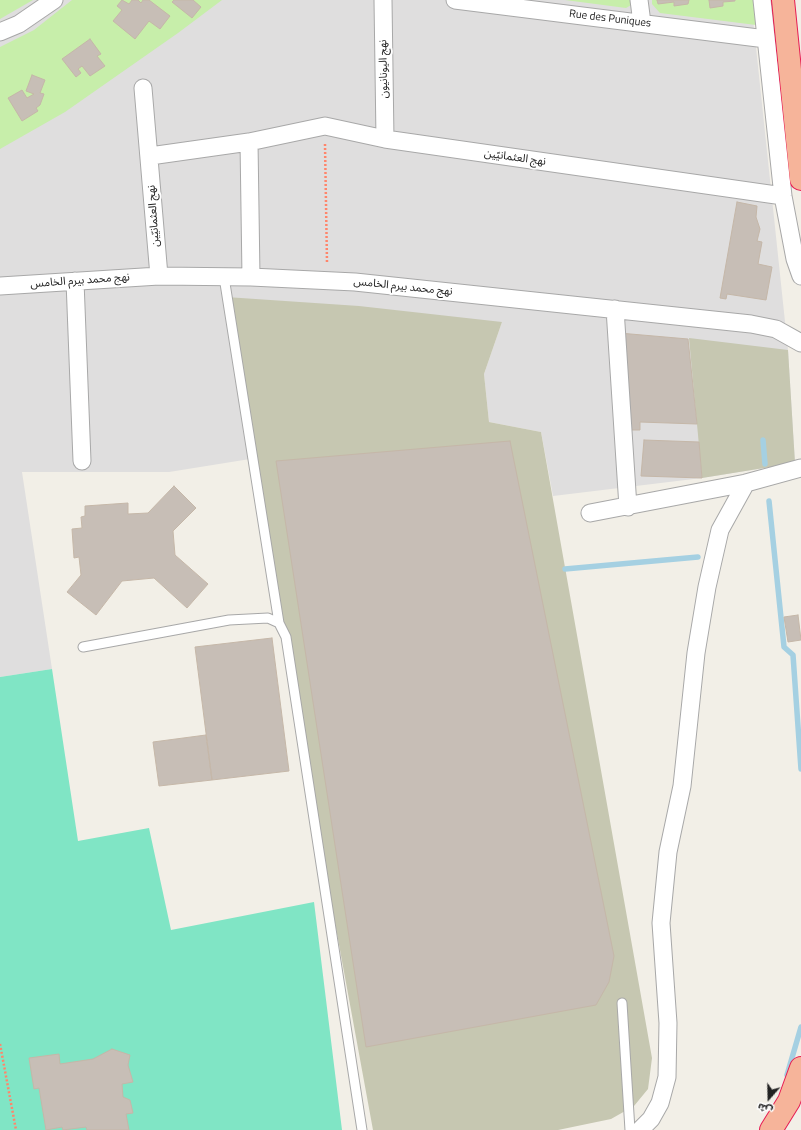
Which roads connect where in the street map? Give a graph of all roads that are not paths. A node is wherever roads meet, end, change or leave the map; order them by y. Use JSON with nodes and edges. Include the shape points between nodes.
{"nodes":[{"id":1,"x":54,"y":0,"type":"edge"},
{"id":2,"x":384,"y":0,"type":"edge"},
{"id":3,"x":455,"y":0,"type":"edge"},
{"id":4,"x":639,"y":0,"type":"edge"},
{"id":5,"x":762,"y":0,"type":"edge"},
{"id":6,"x":783,"y":0,"type":"edge"},
{"id":7,"x":642,"y":23,"type":"junction"},
{"id":8,"x":0,"y":32,"type":"edge"},
{"id":9,"x":766,"y":39,"type":"junction"},
{"id":10,"x":144,"y":88,"type":"dead end"},
{"id":11,"x":385,"y":139,"type":"junction"},
{"id":12,"x":249,"y":142,"type":"junction"},
{"id":13,"x":150,"y":156,"type":"junction"},
{"id":14,"x":801,"y":179,"type":"edge"},
{"id":15,"x":783,"y":196,"type":"junction"},
{"id":16,"x":159,"y":276,"type":"junction"},
{"id":17,"x":224,"y":276,"type":"junction"},
{"id":18,"x":801,"y":276,"type":"edge"},
{"id":19,"x":251,"y":277,"type":"junction"},
{"id":20,"x":75,"y":282,"type":"junction"},
{"id":21,"x":0,"y":286,"type":"edge"},
{"id":22,"x":615,"y":309,"type":"junction"},
{"id":23,"x":801,"y":343,"type":"edge"},
{"id":24,"x":82,"y":461,"type":"dead end"},
{"id":25,"x":801,"y":468,"type":"edge"},
{"id":26,"x":746,"y":483,"type":"junction"},
{"id":27,"x":628,"y":507,"type":"junction"},
{"id":28,"x":590,"y":513,"type":"dead end"},
{"id":29,"x":279,"y":623,"type":"junction"},
{"id":30,"x":83,"y":647,"type":"dead end"},
{"id":31,"x":622,"y":1003,"type":"dead end"},
{"id":32,"x":801,"y":1068,"type":"edge"},
{"id":33,"x":362,"y":1130,"type":"edge"},
{"id":34,"x":630,"y":1130,"type":"edge"},
{"id":35,"x":640,"y":1130,"type":"edge"},
{"id":36,"x":770,"y":1130,"type":"edge"}],
"edges":[{"from":1,"to":8,"type":"street","via":[[19,24]]},
{"from":2,"to":11,"type":"street","name":"نهج اليونانيون"},
{"from":3,"to":7,"type":"street","name":"Rue des Puniques"},
{"from":4,"to":7,"type":"street"},
{"from":5,"to":9,"type":"street"},
{"from":6,"to":14,"type":"highway"},
{"from":7,"to":9,"type":"street","name":"Rue des Puniques"},
{"from":9,"to":15,"type":"street"},
{"from":10,"to":13,"type":"street","name":"نهج العثمانيّين"},
{"from":11,"to":12,"type":"street","name":"نهج العثمانيّين","via":[[325,126]]},
{"from":11,"to":15,"type":"street","name":"نهج العثمانيّين"},
{"from":12,"to":13,"type":"street","name":"نهج العثمانيّين"},
{"from":12,"to":19,"type":"street"},
{"from":13,"to":16,"type":"street","name":"نهج العثمانيّين"},
{"from":15,"to":18,"type":"street","via":[[795,259]]},
{"from":16,"to":17,"type":"street","name":"نهج محمد بيرم الخامس"},
{"from":16,"to":20,"type":"street","name":"نهج محمد بيرم الخامس"},
{"from":17,"to":19,"type":"street","name":"نهج محمد بيرم الخامس"},
{"from":17,"to":29,"type":"lane"},
{"from":19,"to":22,"type":"street","name":"نهج محمد بيرم الخامس","via":[[327,281]]},
{"from":20,"to":21,"type":"street","name":"نهج محمد بيرم الخامس"},
{"from":20,"to":24,"type":"street"},
{"from":22,"to":23,"type":"street","name":"نهج محمد بيرم الخامس","via":[[758,325],[776,329]]},
{"from":22,"to":27,"type":"street"},
{"from":25,"to":26,"type":"street"},
{"from":26,"to":27,"type":"street"},
{"from":26,"to":35,"type":"street","via":[[720,530],[696,653],[682,786],[668,852],[661,923],[668,1023],[666,1077],[660,1103],[651,1119]]},
{"from":27,"to":28,"type":"street"},
{"from":29,"to":30,"type":"lane","via":[[268,618],[229,620]]},
{"from":29,"to":33,"type":"lane","via":[[286,637]]},
{"from":31,"to":34,"type":"lane"},
{"from":32,"to":36,"type":"highway","via":[[789,1101]]}]}
